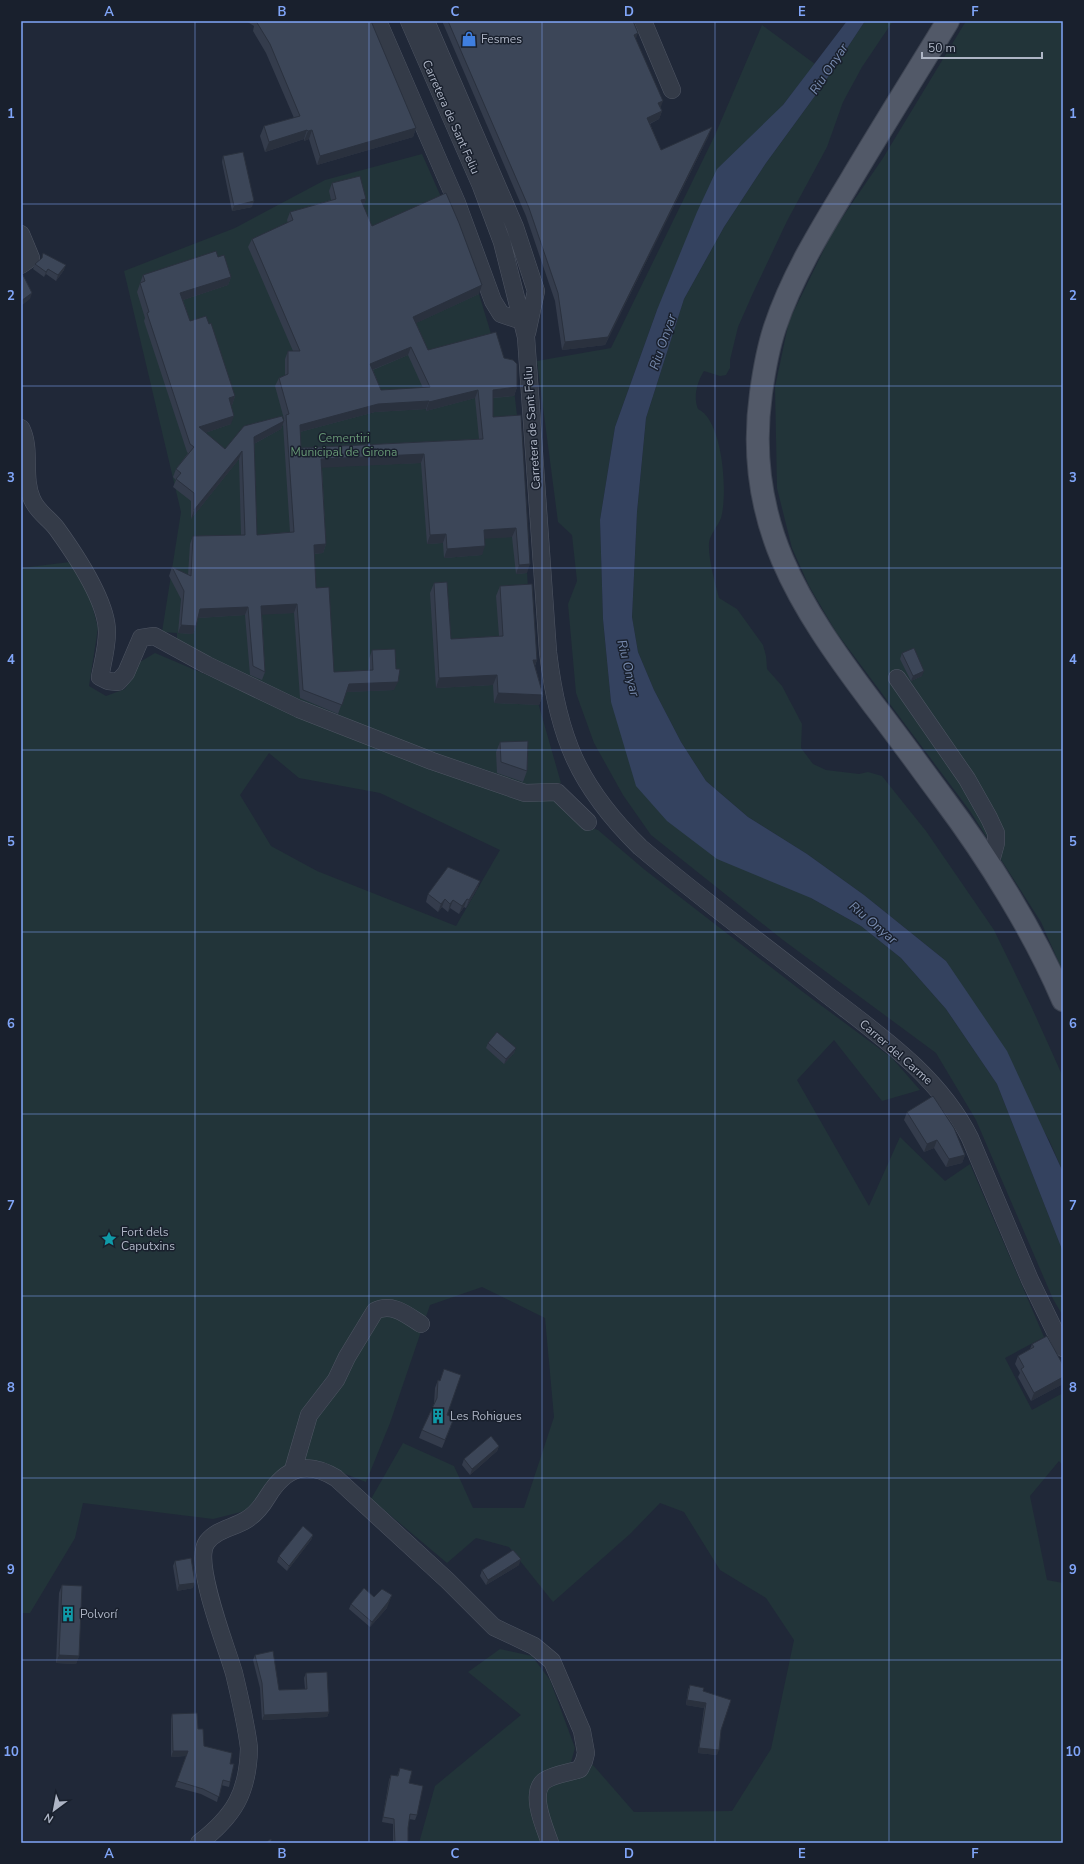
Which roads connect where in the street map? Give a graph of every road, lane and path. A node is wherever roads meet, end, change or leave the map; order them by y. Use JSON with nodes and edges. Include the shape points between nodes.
{"nodes":[{"id":1,"x":378,"y":21,"type":"edge"},
{"id":2,"x":408,"y":21,"type":"edge"},
{"id":3,"x":426,"y":21,"type":"edge"},
{"id":4,"x":643,"y":21,"type":"edge"},
{"id":5,"x":948,"y":21,"type":"edge"},
{"id":6,"x":672,"y":90,"type":"dead end"},
{"id":7,"x":21,"y":234,"type":"edge"},
{"id":8,"x":21,"y":265,"type":"edge"},
{"id":9,"x":524,"y":329,"type":"junction"},
{"id":10,"x":21,"y":428,"type":"edge"},
{"id":11,"x":897,"y":678,"type":"dead end"},
{"id":12,"x":588,"y":822,"type":"dead end"},
{"id":13,"x":628,"y":835,"type":"joint"},
{"id":14,"x":990,"y":865,"type":"junction"},
{"id":15,"x":1063,"y":1000,"type":"edge"},
{"id":16,"x":421,"y":1324,"type":"dead end"},
{"id":17,"x":1063,"y":1348,"type":"edge"},
{"id":18,"x":293,"y":1470,"type":"junction"},
{"id":19,"x":199,"y":1843,"type":"edge"},
{"id":20,"x":550,"y":1843,"type":"edge"}],
"edges":[{"from":1,"to":9,"type":"street","via":[[457,203],[493,301],[501,314]]},
{"from":2,"to":9,"type":"street","name":"Carretera de Sant Feliu","via":[[502,242]]},
{"from":3,"to":9,"type":"street","via":[[515,227],[536,291]]},
{"from":4,"to":6,"type":"street"},
{"from":5,"to":14,"type":"main road","via":[[829,216],[795,278],[774,328],[767,358],[758,416],[758,448],[761,484],[776,546],[800,597],[837,656]]},
{"from":7,"to":8,"type":"street","via":[[31,258]]},
{"from":9,"to":13,"type":"street","name":"Carretera de Sant Feliu","via":[[553,691],[569,747],[582,775],[597,799]]},
{"from":10,"to":12,"type":"street","via":[[26,437],[32,500],[71,549],[101,605],[107,631],[100,677],[118,682],[126,673],[141,638],[154,636],[299,709],[432,761],[525,793],[557,792]]},
{"from":11,"to":14,"type":"street","via":[[967,778],[989,818],[996,834]]},
{"from":13,"to":17,"type":"street","name":"Carrer del Carme","via":[[652,857],[898,1052],[936,1088],[962,1121],[1030,1280]]},
{"from":14,"to":15,"type":"main road","via":[[1029,932]]},
{"from":16,"to":18,"type":"street","via":[[393,1308],[382,1307],[375,1311],[336,1380],[309,1415]]},
{"from":18,"to":19,"type":"street","via":[[277,1484],[256,1513],[214,1535],[203,1550],[206,1582],[233,1672],[249,1758],[239,1802],[231,1814]]},
{"from":18,"to":20,"type":"street","via":[[316,1468],[336,1478],[494,1627],[534,1646],[552,1661],[582,1731],[586,1753],[580,1769],[544,1781],[538,1790],[540,1814]]}]}
